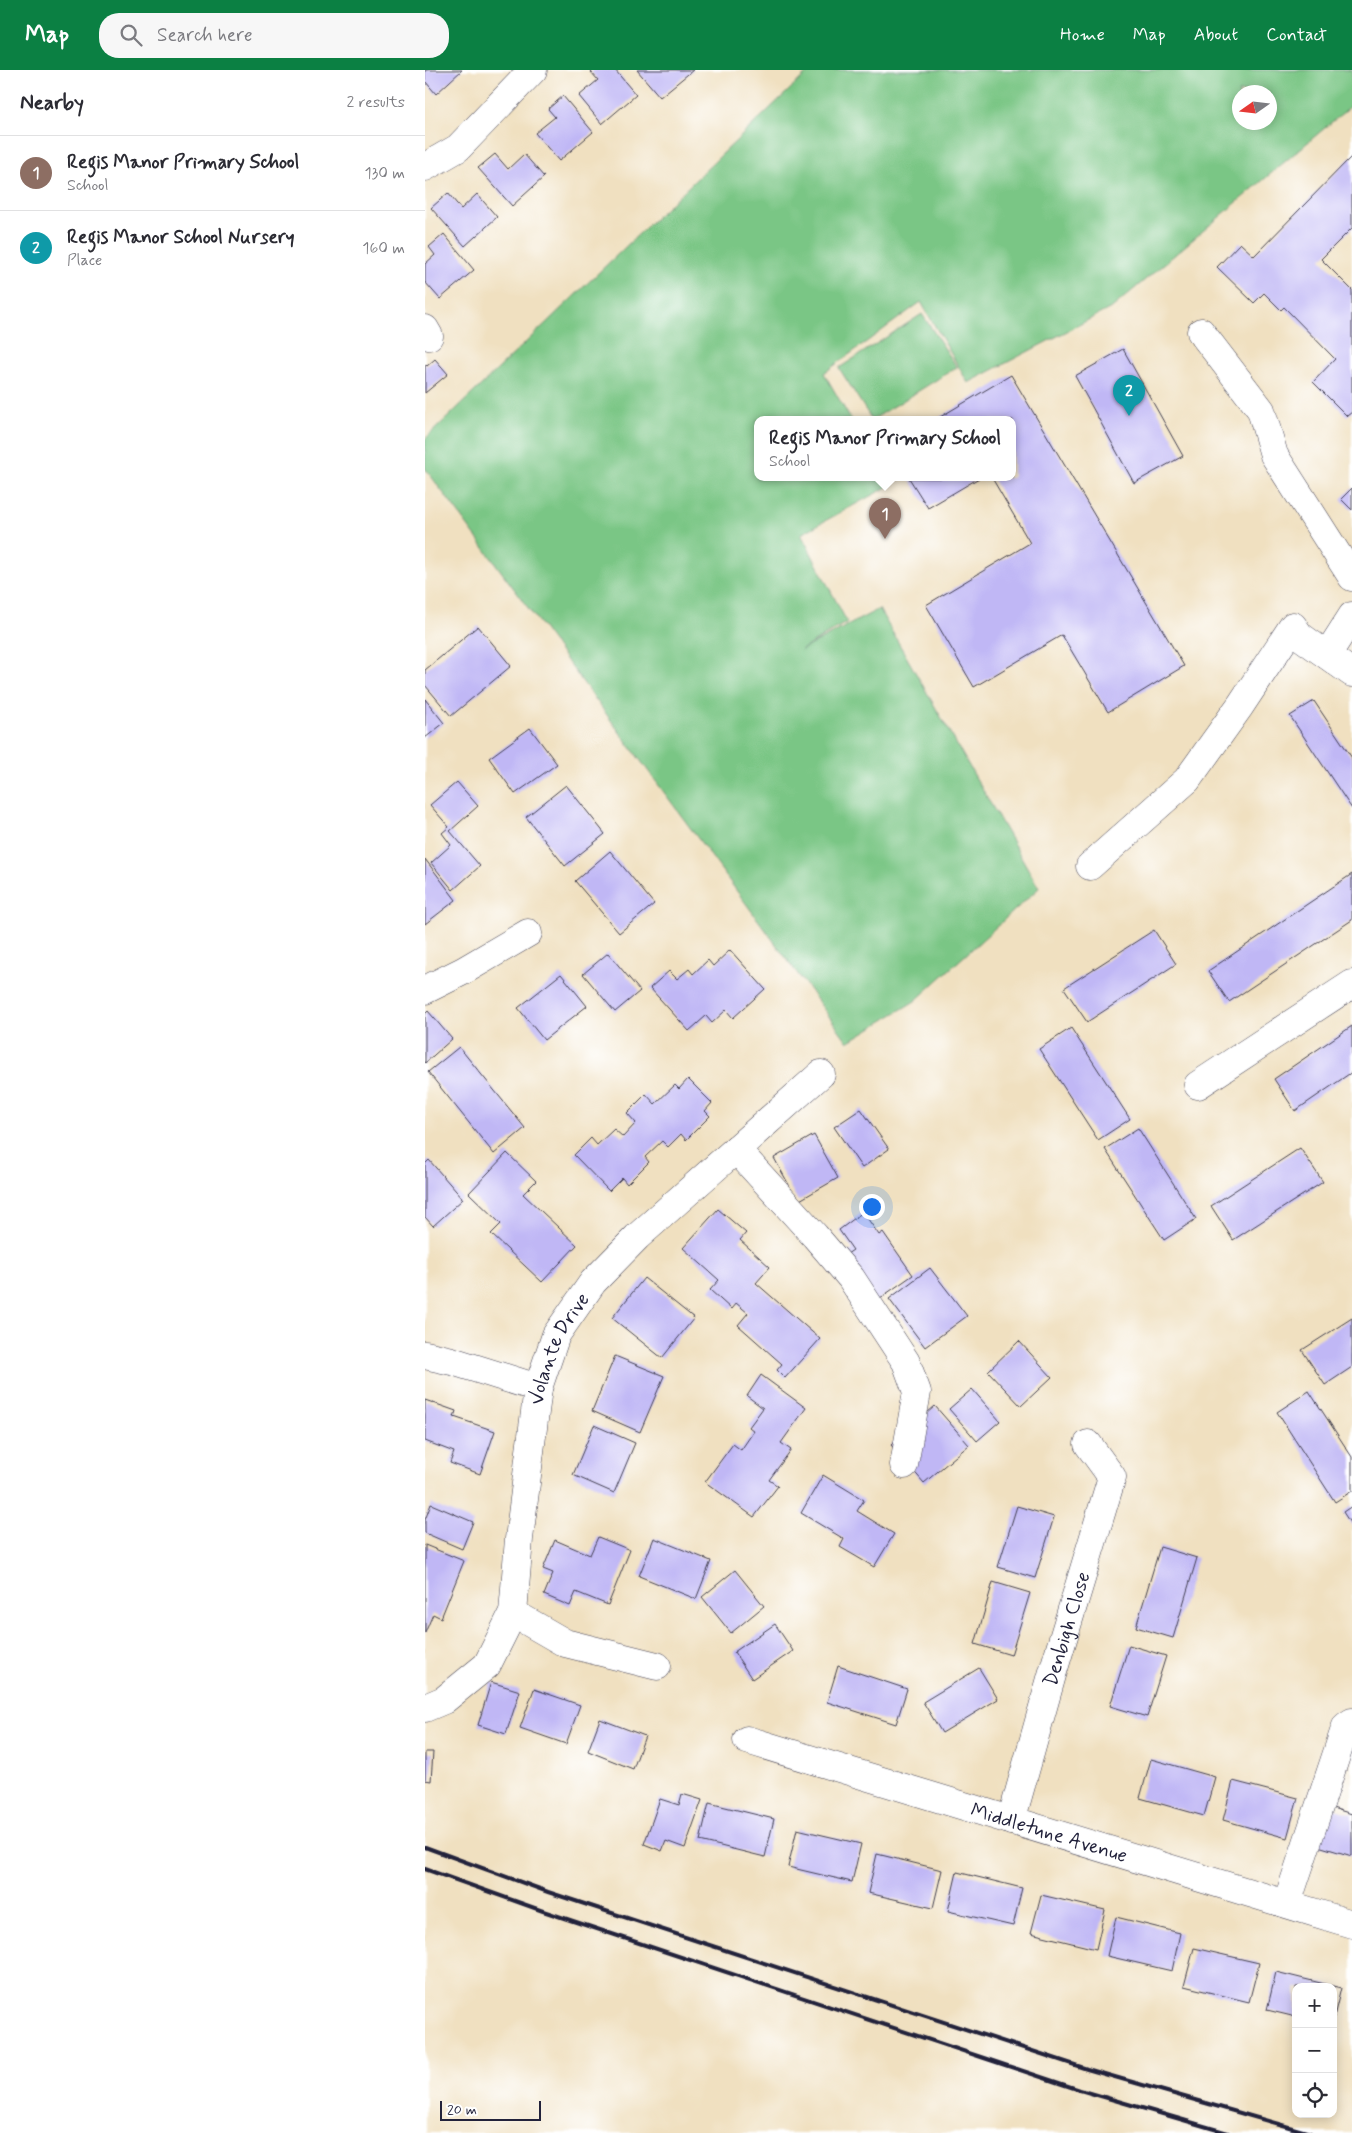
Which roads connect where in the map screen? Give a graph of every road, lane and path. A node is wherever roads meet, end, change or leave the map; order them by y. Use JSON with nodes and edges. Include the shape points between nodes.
{"nodes":[{"id":1,"x":533,"y":70,"type":"edge"},
{"id":2,"x":425,"y":167,"type":"edge"},
{"id":3,"x":1201,"y":332,"type":"dead end"},
{"id":4,"x":1352,"y":577,"type":"edge"},
{"id":5,"x":1352,"y":616,"type":"edge"},
{"id":6,"x":1327,"y":655,"type":"junction"},
{"id":7,"x":1351,"y":673,"type":"edge"},
{"id":8,"x":1090,"y":866,"type":"dead end"},
{"id":9,"x":528,"y":933,"type":"dead end"},
{"id":10,"x":1352,"y":984,"type":"edge"},
{"id":11,"x":425,"y":990,"type":"edge"},
{"id":12,"x":821,"y":1074,"type":"dead end"},
{"id":13,"x":1198,"y":1085,"type":"dead end"},
{"id":14,"x":736,"y":1149,"type":"junction"},
{"id":15,"x":425,"y":1355,"type":"edge"},
{"id":16,"x":538,"y":1388,"type":"junction"},
{"id":17,"x":1088,"y":1444,"type":"dead end"},
{"id":18,"x":904,"y":1465,"type":"dead end"},
{"id":19,"x":513,"y":1613,"type":"junction"},
{"id":20,"x":657,"y":1666,"type":"dead end"},
{"id":21,"x":425,"y":1708,"type":"edge"},
{"id":22,"x":1352,"y":1722,"type":"edge"},
{"id":23,"x":747,"y":1740,"type":"dead end"},
{"id":24,"x":1011,"y":1821,"type":"junction"},
{"id":25,"x":1287,"y":1903,"type":"junction"},
{"id":26,"x":1352,"y":1924,"type":"edge"}],
"edges":[{"from":1,"to":2,"type":"street","via":[[458,148]]},
{"from":3,"to":4,"type":"street","via":[[1261,410],[1274,455]]},
{"from":5,"to":6,"type":"street"},
{"from":6,"to":7,"type":"street"},
{"from":6,"to":8,"type":"street","via":[[1300,636],[1293,626],[1187,780]]},
{"from":9,"to":11,"type":"street"},
{"from":10,"to":13,"type":"street"},
{"from":12,"to":14,"type":"street","name":"Volante Drive"},
{"from":14,"to":16,"type":"street","name":"Volante Drive","via":[[637,1237],[593,1282],[556,1335]]},
{"from":14,"to":18,"type":"street","via":[[851,1278],[906,1362],[916,1385]]},
{"from":15,"to":16,"type":"street"},
{"from":16,"to":19,"type":"street","name":"Volante Drive"},
{"from":17,"to":24,"type":"street","name":"Denbigh Close","via":[[1112,1478]]},
{"from":19,"to":20,"type":"street","via":[[565,1643]]},
{"from":19,"to":21,"type":"street","name":"Volante Drive","via":[[487,1665],[444,1700]]},
{"from":22,"to":25,"type":"street","via":[[1346,1726]]},
{"from":23,"to":24,"type":"street","name":"Middletune Avenue"},
{"from":24,"to":25,"type":"street","name":"Middletune Avenue"},
{"from":25,"to":26,"type":"street","name":"Middletune Avenue"}]}
